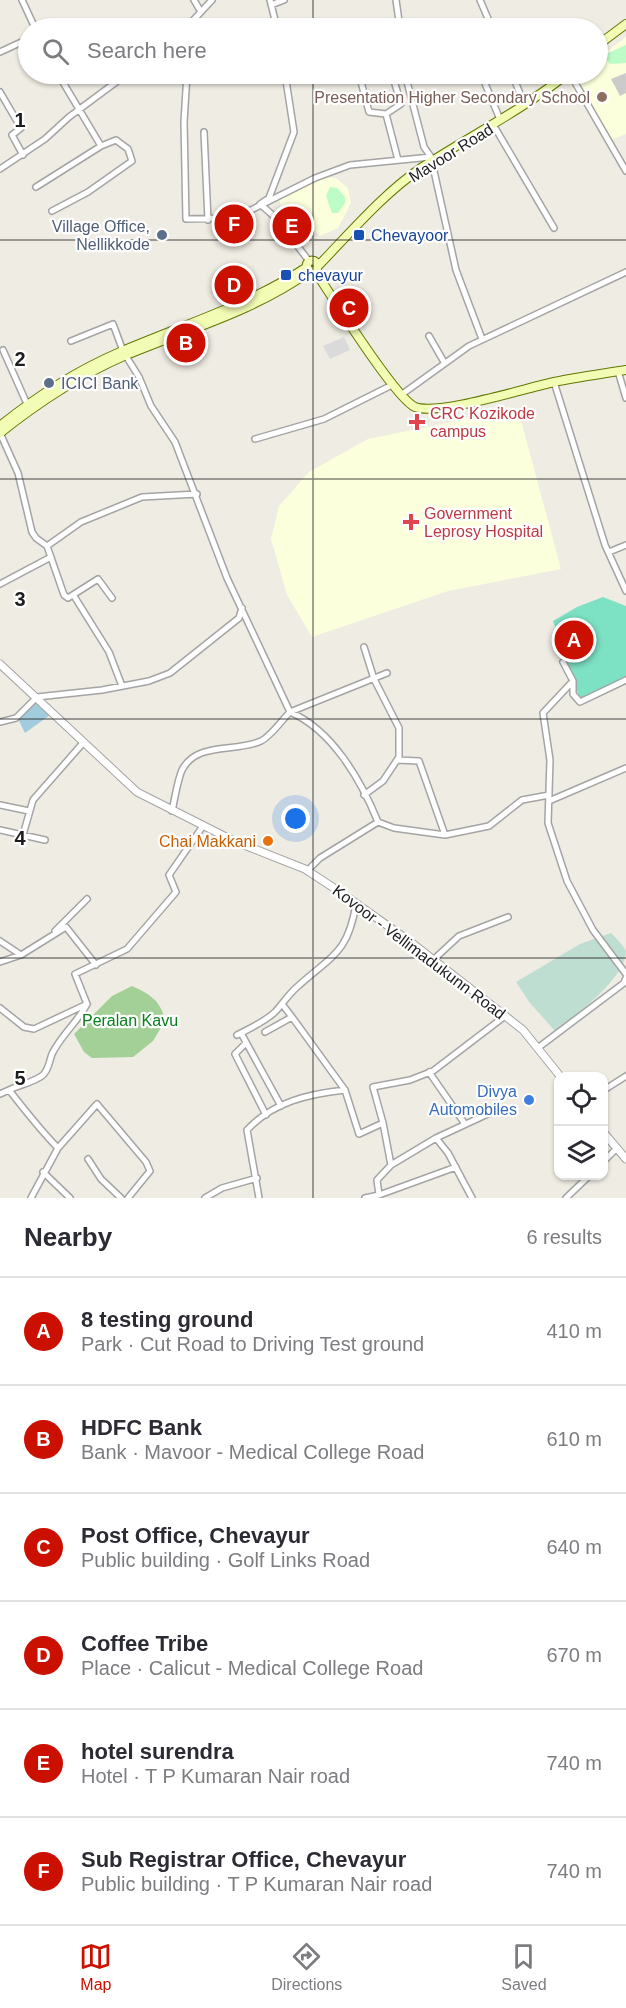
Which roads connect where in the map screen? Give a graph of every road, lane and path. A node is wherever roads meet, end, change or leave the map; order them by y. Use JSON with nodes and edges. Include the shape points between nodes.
{"nodes":[{"id":1,"x":22,"y":0,"type":"edge"},
{"id":2,"x":194,"y":0,"type":"edge"},
{"id":3,"x":212,"y":0,"type":"edge"},
{"id":4,"x":284,"y":0,"type":"edge"},
{"id":5,"x":480,"y":0,"type":"edge"},
{"id":6,"x":398,"y":1,"type":"edge"},
{"id":7,"x":271,"y":2,"type":"edge"},
{"id":8,"x":201,"y":12,"type":"junction"},
{"id":9,"x":30,"y":18,"type":"edge"},
{"id":10,"x":195,"y":18,"type":"edge"},
{"id":11,"x":275,"y":18,"type":"edge"},
{"id":12,"x":399,"y":18,"type":"edge"},
{"id":13,"x":488,"y":18,"type":"edge"},
{"id":14,"x":626,"y":24,"type":"edge"},
{"id":15,"x":626,"y":30,"type":"edge"},
{"id":16,"x":608,"y":37,"type":"edge"},
{"id":17,"x":608,"y":43,"type":"edge"},
{"id":18,"x":18,"y":44,"type":"edge"},
{"id":19,"x":0,"y":52,"type":"edge"},
{"id":20,"x":64,"y":84,"type":"edge"},
{"id":21,"x":114,"y":84,"type":"edge"},
{"id":22,"x":186,"y":84,"type":"edge"},
{"id":23,"x":287,"y":84,"type":"edge"},
{"id":24,"x":362,"y":84,"type":"edge"},
{"id":25,"x":395,"y":84,"type":"edge"},
{"id":26,"x":408,"y":84,"type":"edge"},
{"id":27,"x":485,"y":84,"type":"edge"},
{"id":28,"x":516,"y":84,"type":"edge"},
{"id":29,"x":546,"y":84,"type":"edge"},
{"id":30,"x":554,"y":84,"type":"edge"},
{"id":31,"x":574,"y":84,"type":"edge"},
{"id":32,"x":0,"y":92,"type":"edge"},
{"id":33,"x":523,"y":101,"type":"junction"},
{"id":34,"x":80,"y":109,"type":"junction"},
{"id":35,"x":386,"y":114,"type":"junction"},
{"id":36,"x":499,"y":117,"type":"junction"},
{"id":37,"x":494,"y":126,"type":"junction"},
{"id":38,"x":204,"y":132,"type":"dead end"},
{"id":39,"x":100,"y":146,"type":"junction"},
{"id":40,"x":23,"y":155,"type":"junction"},
{"id":41,"x":431,"y":159,"type":"junction"},
{"id":42,"x":398,"y":160,"type":"junction"},
{"id":43,"x":0,"y":169,"type":"edge"},
{"id":44,"x":626,"y":171,"type":"edge"},
{"id":45,"x":36,"y":187,"type":"dead end"},
{"id":46,"x":260,"y":204,"type":"junction"},
{"id":47,"x":52,"y":211,"type":"dead end"},
{"id":48,"x":208,"y":220,"type":"junction"},
{"id":49,"x":554,"y":228,"type":"dead end"},
{"id":50,"x":312,"y":266,"type":"junction"},
{"id":51,"x":626,"y":272,"type":"edge"},
{"id":52,"x":429,"y":336,"type":"dead end"},
{"id":53,"x":482,"y":339,"type":"junction"},
{"id":54,"x":71,"y":340,"type":"dead end"},
{"id":55,"x":3,"y":350,"type":"dead end"},
{"id":56,"x":125,"y":353,"type":"junction"},
{"id":57,"x":444,"y":362,"type":"junction"},
{"id":58,"x":622,"y":370,"type":"edge"},
{"id":59,"x":554,"y":382,"type":"junction"},
{"id":60,"x":392,"y":385,"type":"junction"},
{"id":61,"x":401,"y":395,"type":"junction"},
{"id":62,"x":626,"y":398,"type":"edge"},
{"id":63,"x":27,"y":404,"type":"junction"},
{"id":64,"x":16,"y":416,"type":"junction"},
{"id":65,"x":0,"y":421,"type":"edge"},
{"id":66,"x":0,"y":426,"type":"edge"},
{"id":67,"x":0,"y":433,"type":"edge"},
{"id":68,"x":255,"y":439,"type":"dead end"},
{"id":69,"x":197,"y":494,"type":"junction"},
{"id":70,"x":626,"y":545,"type":"edge"},
{"id":71,"x":47,"y":546,"type":"junction"},
{"id":72,"x":609,"y":552,"type":"junction"},
{"id":73,"x":51,"y":557,"type":"junction"},
{"id":74,"x":0,"y":584,"type":"edge"},
{"id":75,"x":626,"y":591,"type":"edge"},
{"id":76,"x":74,"y":596,"type":"junction"},
{"id":77,"x":112,"y":598,"type":"dead end"},
{"id":78,"x":243,"y":608,"type":"junction"},
{"id":79,"x":364,"y":647,"type":"dead end"},
{"id":80,"x":563,"y":662,"type":"dead end"},
{"id":81,"x":0,"y":664,"type":"edge"},
{"id":82,"x":387,"y":673,"type":"dead end"},
{"id":83,"x":374,"y":679,"type":"junction"},
{"id":84,"x":626,"y":680,"type":"edge"},
{"id":85,"x":573,"y":681,"type":"junction"},
{"id":86,"x":122,"y":686,"type":"junction"},
{"id":87,"x":37,"y":697,"type":"junction"},
{"id":88,"x":290,"y":711,"type":"junction"},
{"id":89,"x":0,"y":722,"type":"edge"},
{"id":90,"x":83,"y":743,"type":"junction"},
{"id":91,"x":397,"y":760,"type":"junction"},
{"id":92,"x":626,"y":768,"type":"edge"},
{"id":93,"x":364,"y":795,"type":"junction"},
{"id":94,"x":549,"y":798,"type":"junction"},
{"id":95,"x":0,"y":805,"type":"edge"},
{"id":96,"x":29,"y":811,"type":"junction"},
{"id":97,"x":172,"y":811,"type":"junction"},
{"id":98,"x":378,"y":822,"type":"junction"},
{"id":99,"x":203,"y":826,"type":"junction"},
{"id":100,"x":0,"y":831,"type":"edge"},
{"id":101,"x":23,"y":835,"type":"junction"},
{"id":102,"x":445,"y":835,"type":"junction"},
{"id":103,"x":45,"y":840,"type":"dead end"},
{"id":104,"x":308,"y":871,"type":"junction"},
{"id":105,"x":87,"y":899,"type":"dead end"},
{"id":106,"x":356,"y":904,"type":"junction"},
{"id":107,"x":507,"y":917,"type":"dead end"},
{"id":108,"x":49,"y":936,"type":"junction"},
{"id":109,"x":0,"y":941,"type":"edge"},
{"id":110,"x":21,"y":955,"type":"junction"},
{"id":111,"x":432,"y":961,"type":"junction"},
{"id":112,"x":0,"y":962,"type":"edge"},
{"id":113,"x":96,"y":965,"type":"junction"},
{"id":114,"x":626,"y":976,"type":"edge"},
{"id":115,"x":87,"y":1004,"type":"junction"},
{"id":116,"x":282,"y":1004,"type":"junction"},
{"id":117,"x":1,"y":1012,"type":"edge"},
{"id":118,"x":504,"y":1016,"type":"junction"},
{"id":119,"x":292,"y":1017,"type":"junction"},
{"id":120,"x":265,"y":1032,"type":"dead end"},
{"id":121,"x":246,"y":1043,"type":"junction"},
{"id":122,"x":539,"y":1047,"type":"junction"},
{"id":123,"x":429,"y":1072,"type":"junction"},
{"id":124,"x":556,"y":1072,"type":"edge"},
{"id":125,"x":626,"y":1076,"type":"edge"},
{"id":126,"x":608,"y":1086,"type":"edge"},
{"id":127,"x":9,"y":1090,"type":"junction"},
{"id":128,"x":345,"y":1090,"type":"junction"},
{"id":129,"x":0,"y":1094,"type":"edge"},
{"id":130,"x":281,"y":1106,"type":"junction"},
{"id":131,"x":494,"y":1111,"type":"dead end"},
{"id":132,"x":266,"y":1115,"type":"junction"},
{"id":133,"x":383,"y":1123,"type":"junction"},
{"id":134,"x":465,"y":1124,"type":"junction"},
{"id":135,"x":436,"y":1138,"type":"junction"},
{"id":136,"x":608,"y":1139,"type":"edge"},
{"id":137,"x":58,"y":1148,"type":"junction"},
{"id":138,"x":616,"y":1149,"type":"junction"},
{"id":139,"x":608,"y":1156,"type":"edge"},
{"id":140,"x":626,"y":1159,"type":"edge"},
{"id":141,"x":88,"y":1160,"type":"dead end"},
{"id":142,"x":391,"y":1165,"type":"junction"},
{"id":143,"x":456,"y":1167,"type":"junction"},
{"id":144,"x":43,"y":1172,"type":"junction"},
{"id":145,"x":257,"y":1178,"type":"junction"},
{"id":146,"x":585,"y":1180,"type":"edge"},
{"id":147,"x":379,"y":1195,"type":"junction"},
{"id":148,"x":31,"y":1198,"type":"edge"},
{"id":149,"x":70,"y":1198,"type":"edge"},
{"id":150,"x":121,"y":1198,"type":"edge"},
{"id":151,"x":128,"y":1198,"type":"edge"},
{"id":152,"x":205,"y":1198,"type":"edge"},
{"id":153,"x":259,"y":1198,"type":"edge"},
{"id":154,"x":365,"y":1198,"type":"edge"},
{"id":155,"x":472,"y":1198,"type":"edge"},
{"id":156,"x":566,"y":1198,"type":"edge"}],
"edges":[{"from":1,"to":9,"type":"street"},
{"from":2,"to":8,"type":"street"},
{"from":3,"to":8,"type":"street"},
{"from":4,"to":7,"type":"street"},
{"from":5,"to":13,"type":"street"},
{"from":6,"to":12,"type":"street"},
{"from":7,"to":11,"type":"street"},
{"from":8,"to":10,"type":"street"},
{"from":14,"to":16,"type":"main road"},
{"from":15,"to":17,"type":"main road"},
{"from":18,"to":19,"type":"street"},
{"from":20,"to":34,"type":"street"},
{"from":21,"to":34,"type":"street"},
{"from":22,"to":48,"type":"street","via":[[186,219]]},
{"from":23,"to":46,"type":"street","via":[[294,132],[268,198]]},
{"from":24,"to":35,"type":"street","via":[[369,112]]},
{"from":25,"to":35,"type":"street","via":[[401,104]]},
{"from":26,"to":41,"type":"street","via":[[424,147]]},
{"from":27,"to":36,"type":"street"},
{"from":28,"to":33,"type":"street"},
{"from":29,"to":33,"type":"main road","name":"Mavoor Road"},
{"from":30,"to":37,"type":"main road","name":"Mavoor Road"},
{"from":31,"to":44,"type":"street"},
{"from":32,"to":40,"type":"street","via":[[21,128],[12,135]]},
{"from":33,"to":36,"type":"main road","name":"Mavoor Road"},
{"from":34,"to":39,"type":"street"},
{"from":34,"to":40,"type":"street"},
{"from":35,"to":42,"type":"street"},
{"from":36,"to":41,"type":"main road","name":"Mavoor Road"},
{"from":37,"to":41,"type":"main road","name":"Mavoor Road"},
{"from":37,"to":49,"type":"street"},
{"from":38,"to":48,"type":"street"},
{"from":39,"to":45,"type":"street"},
{"from":39,"to":47,"type":"street","via":[[116,140],[122,142],[132,161]]},
{"from":40,"to":43,"type":"street"},
{"from":41,"to":42,"type":"street"},
{"from":41,"to":50,"type":"main road","name":"Mavoor Road"},
{"from":41,"to":53,"type":"street","via":[[456,270]]},
{"from":42,"to":46,"type":"street","via":[[350,165]]},
{"from":46,"to":48,"type":"street","via":[[227,218]]},
{"from":46,"to":50,"type":"street","via":[[276,218]]},
{"from":50,"to":56,"type":"main road","name":"Mavoor Road","via":[[268,297]]},
{"from":50,"to":60,"type":"main road"},
{"from":51,"to":53,"type":"street"},
{"from":52,"to":57,"type":"street"},
{"from":53,"to":57,"type":"street"},
{"from":54,"to":56,"type":"street","via":[[113,324]]},
{"from":55,"to":63,"type":"street"},
{"from":56,"to":63,"type":"main road","via":[[71,376]]},
{"from":56,"to":64,"type":"main road"},
{"from":56,"to":69,"type":"street","via":[[151,406],[175,442]]},
{"from":57,"to":61,"type":"street"},
{"from":58,"to":59,"type":"main road"},
{"from":58,"to":62,"type":"street"},
{"from":59,"to":61,"type":"main road","via":[[471,402],[425,408],[414,406]]},
{"from":59,"to":72,"type":"street"},
{"from":60,"to":61,"type":"main road"},
{"from":60,"to":68,"type":"street","via":[[324,419]]},
{"from":63,"to":64,"type":"main road"},
{"from":64,"to":65,"type":"street"},
{"from":64,"to":66,"type":"main road"},
{"from":64,"to":67,"type":"main road"},
{"from":67,"to":71,"type":"street","via":[[18,473],[32,532]]},
{"from":69,"to":71,"type":"street","via":[[142,497],[81,522]]},
{"from":69,"to":78,"type":"street","via":[[217,554]]},
{"from":70,"to":72,"type":"street"},
{"from":71,"to":73,"type":"street"},
{"from":72,"to":75,"type":"street"},
{"from":73,"to":74,"type":"street"},
{"from":73,"to":76,"type":"street","via":[[64,595]]},
{"from":76,"to":77,"type":"street","via":[[98,579]]},
{"from":76,"to":86,"type":"street","via":[[109,652]]},
{"from":78,"to":86,"type":"street","via":[[239,618],[170,673]]},
{"from":78,"to":88,"type":"street"},
{"from":79,"to":83,"type":"street"},
{"from":80,"to":85,"type":"street"},
{"from":81,"to":87,"type":"street","name":"Kovoor - Vellimadukunn Road"},
{"from":82,"to":83,"type":"street"},
{"from":83,"to":88,"type":"street"},
{"from":83,"to":91,"type":"street","via":[[399,728]]},
{"from":84,"to":85,"type":"street","via":[[580,702],[573,694]]},
{"from":85,"to":94,"type":"street","via":[[543,713],[550,760]]},
{"from":86,"to":87,"type":"street"},
{"from":87,"to":89,"type":"street","via":[[16,718]]},
{"from":87,"to":90,"type":"street","name":"Kovoor - Vellimadukunn Road"},
{"from":88,"to":93,"type":"street","via":[[309,720],[331,742]]},
{"from":88,"to":97,"type":"street","via":[[262,741],[192,756],[182,771]]},
{"from":90,"to":96,"type":"street","via":[[33,800]]},
{"from":90,"to":97,"type":"street","name":"Kovoor - Vellimadukunn Road","via":[[137,792]]},
{"from":91,"to":93,"type":"street","via":[[383,781]]},
{"from":91,"to":102,"type":"street","via":[[419,761]]},
{"from":92,"to":94,"type":"street"},
{"from":93,"to":98,"type":"street"},
{"from":94,"to":102,"type":"street","via":[[522,800],[489,826]]},
{"from":94,"to":114,"type":"street","via":[[548,823],[567,881],[593,930]]},
{"from":95,"to":96,"type":"street"},
{"from":96,"to":101,"type":"street"},
{"from":97,"to":99,"type":"street","name":"Kovoor - Vellimadukunn Road"},
{"from":98,"to":102,"type":"street"},
{"from":98,"to":104,"type":"street","via":[[320,858]]},
{"from":99,"to":104,"type":"street","name":"Kovoor - Vellimadukunn Road"},
{"from":99,"to":113,"type":"street","via":[[169,875],[176,892],[169,902],[127,949]]},
{"from":100,"to":101,"type":"street"},
{"from":101,"to":103,"type":"street"},
{"from":104,"to":106,"type":"street","name":"Kovoor - Vellimadukunn Road"},
{"from":105,"to":108,"type":"street"},
{"from":106,"to":111,"type":"street","name":"Kovoor - Vellimadukunn Road"},
{"from":106,"to":116,"type":"street","via":[[348,938],[340,950]]},
{"from":107,"to":111,"type":"street","via":[[459,936]]},
{"from":108,"to":110,"type":"street"},
{"from":108,"to":113,"type":"street","via":[[66,927]]},
{"from":109,"to":110,"type":"street"},
{"from":110,"to":112,"type":"street"},
{"from":111,"to":118,"type":"street","name":"Kovoor - Vellimadukunn Road"},
{"from":113,"to":115,"type":"street","via":[[75,974]]},
{"from":114,"to":122,"type":"street","via":[[624,983]]},
{"from":115,"to":117,"type":"street","via":[[34,1029]]},
{"from":115,"to":127,"type":"street","via":[[63,1035],[44,1074]]},
{"from":116,"to":119,"type":"street"},
{"from":116,"to":121,"type":"street","via":[[239,1034]]},
{"from":118,"to":122,"type":"street","name":"Kovoor - Vellimadukunn Road"},
{"from":118,"to":123,"type":"street"},
{"from":119,"to":120,"type":"street"},
{"from":119,"to":128,"type":"street"},
{"from":121,"to":130,"type":"street"},
{"from":121,"to":132,"type":"street","via":[[235,1054]]},
{"from":122,"to":124,"type":"street","name":"Kovoor - Vellimadukunn Road"},
{"from":123,"to":133,"type":"street","via":[[373,1087]]},
{"from":123,"to":134,"type":"street"},
{"from":125,"to":126,"type":"street"},
{"from":127,"to":129,"type":"street"},
{"from":127,"to":137,"type":"street","via":[[42,1134]]},
{"from":128,"to":130,"type":"street","via":[[297,1098]]},
{"from":128,"to":133,"type":"street","via":[[359,1134]]},
{"from":130,"to":132,"type":"street"},
{"from":131,"to":134,"type":"street"},
{"from":132,"to":145,"type":"street","via":[[247,1130]]},
{"from":133,"to":142,"type":"street"},
{"from":134,"to":135,"type":"street"},
{"from":135,"to":142,"type":"street"},
{"from":135,"to":143,"type":"street"},
{"from":136,"to":138,"type":"street"},
{"from":137,"to":144,"type":"street"},
{"from":137,"to":151,"type":"street","via":[[97,1104],[150,1171]]},
{"from":138,"to":139,"type":"street"},
{"from":138,"to":140,"type":"street"},
{"from":141,"to":150,"type":"street","via":[[100,1179]]},
{"from":142,"to":147,"type":"street","via":[[377,1180]]},
{"from":143,"to":147,"type":"street"},
{"from":143,"to":155,"type":"street"},
{"from":144,"to":148,"type":"street"},
{"from":144,"to":149,"type":"street"},
{"from":145,"to":152,"type":"street","via":[[222,1188]]},
{"from":145,"to":153,"type":"street"},
{"from":146,"to":156,"type":"street"},
{"from":147,"to":154,"type":"street"}]}
